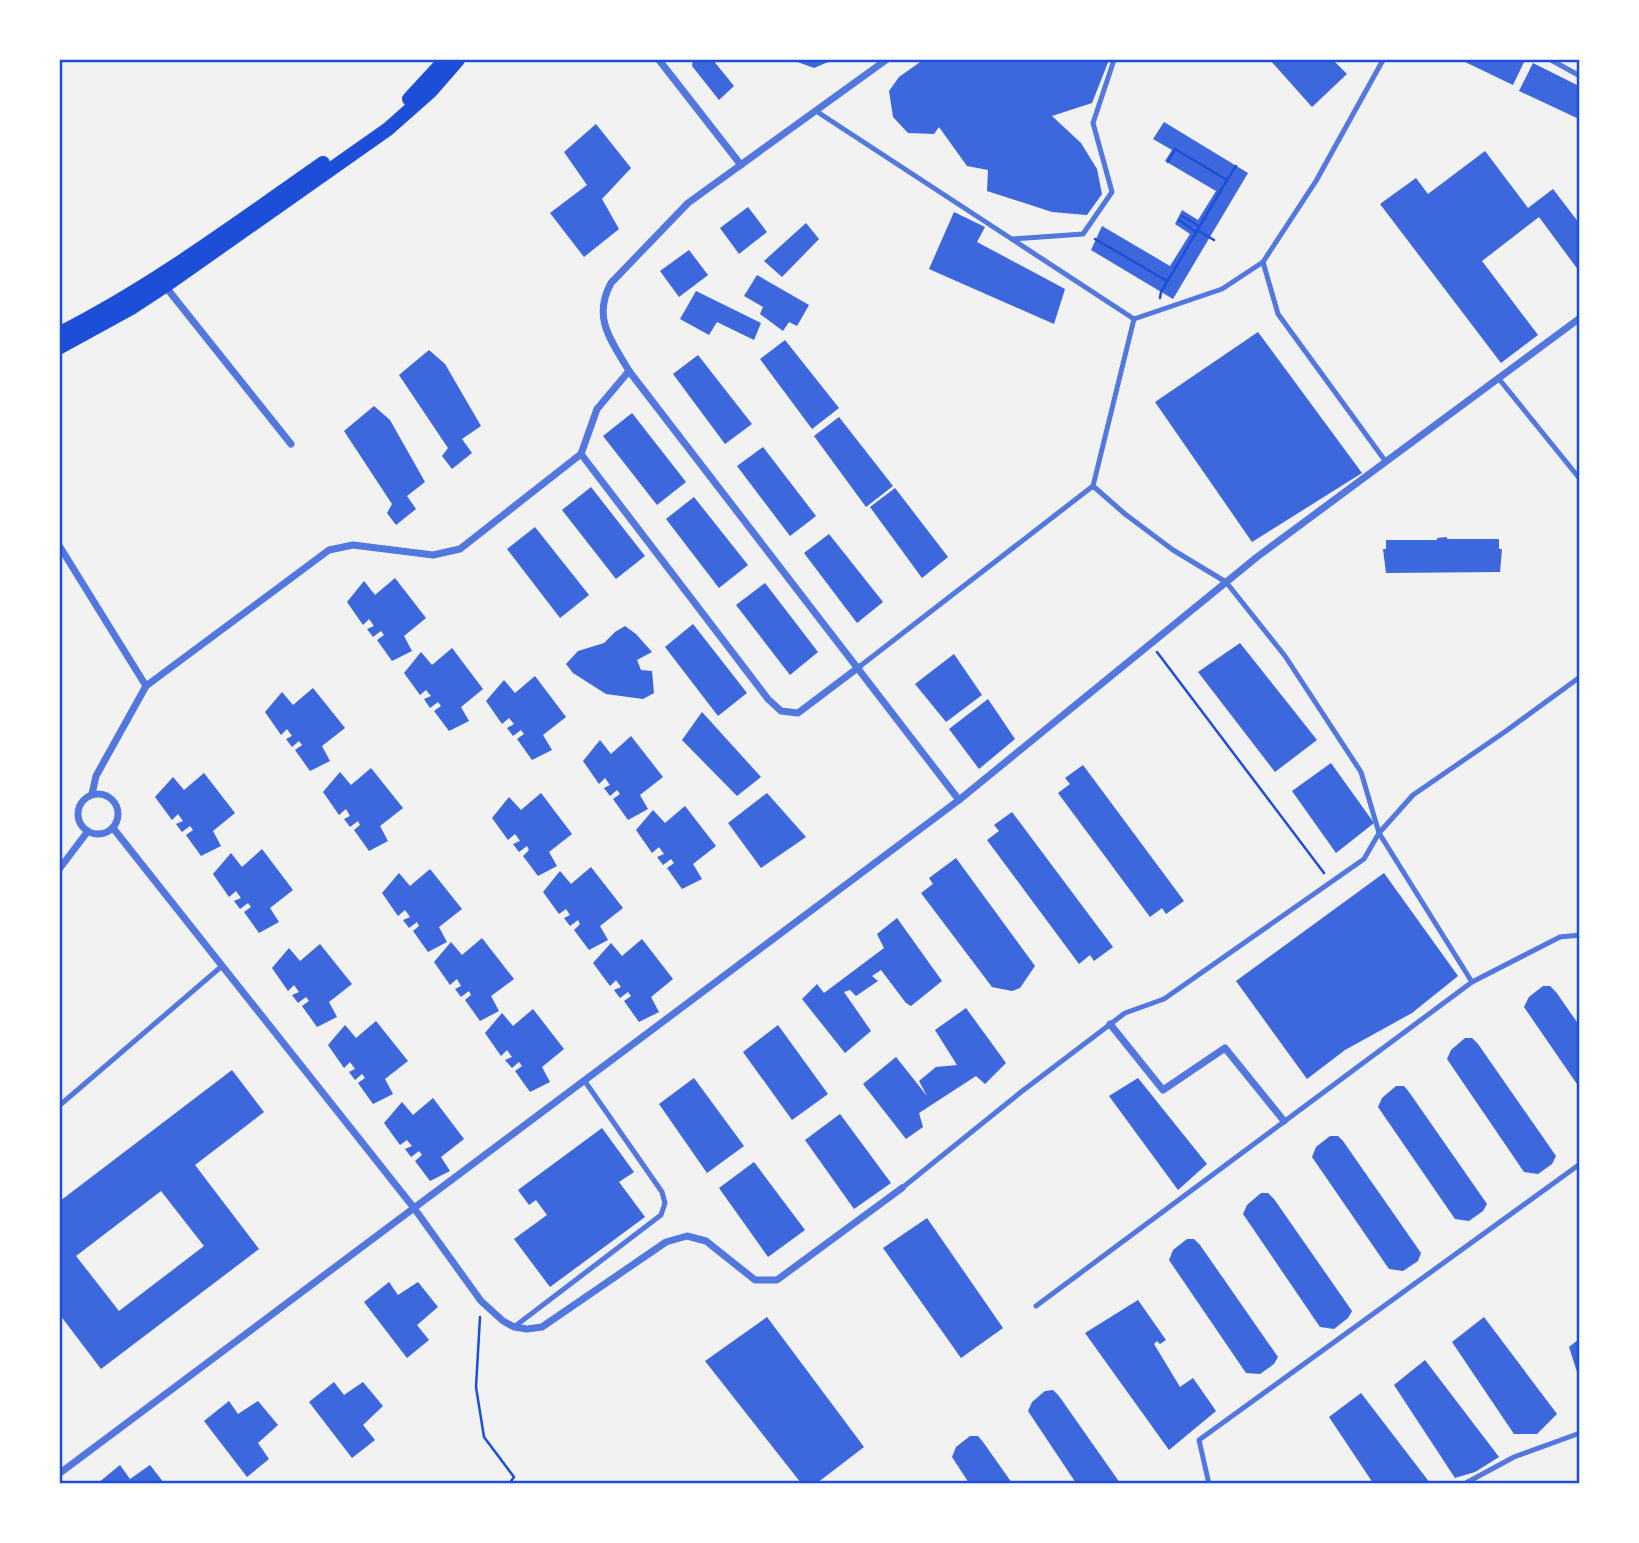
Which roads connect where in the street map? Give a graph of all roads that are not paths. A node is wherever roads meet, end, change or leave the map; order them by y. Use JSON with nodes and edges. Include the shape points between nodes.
{"nodes":[{"id":1,"x":445,"y":60,"type":"edge"},
{"id":2,"x":458,"y":60,"type":"edge"},
{"id":3,"x":659,"y":60,"type":"edge"},
{"id":4,"x":886,"y":60,"type":"edge"},
{"id":5,"x":1114,"y":60,"type":"edge"},
{"id":6,"x":1383,"y":60,"type":"edge"},
{"id":7,"x":1551,"y":60,"type":"edge"},
{"id":8,"x":1580,"y":76,"type":"edge"},
{"id":9,"x":816,"y":111,"type":"junction"},
{"id":10,"x":741,"y":164,"type":"junction"},
{"id":11,"x":1012,"y":239,"type":"junction"},
{"id":12,"x":1263,"y":262,"type":"junction"},
{"id":13,"x":161,"y":282,"type":"junction"},
{"id":14,"x":1580,"y":318,"type":"edge"},
{"id":15,"x":1134,"y":319,"type":"junction"},
{"id":16,"x":60,"y":333,"type":"edge"},
{"id":17,"x":60,"y":347,"type":"edge"},
{"id":18,"x":629,"y":371,"type":"junction"},
{"id":19,"x":1499,"y":379,"type":"junction"},
{"id":20,"x":290,"y":444,"type":"dead end"},
{"id":21,"x":581,"y":454,"type":"junction"},
{"id":22,"x":1386,"y":462,"type":"junction"},
{"id":23,"x":1580,"y":479,"type":"edge"},
{"id":24,"x":1093,"y":486,"type":"junction"},
{"id":25,"x":60,"y":547,"type":"edge"},
{"id":26,"x":1226,"y":582,"type":"junction"},
{"id":27,"x":859,"y":667,"type":"junction"},
{"id":28,"x":1580,"y":677,"type":"edge"},
{"id":29,"x":146,"y":685,"type":"junction"},
{"id":30,"x":92,"y":794,"type":"junction"},
{"id":31,"x":959,"y":800,"type":"junction"},
{"id":32,"x":113,"y":828,"type":"junction"},
{"id":33,"x":88,"y":831,"type":"junction"},
{"id":34,"x":1379,"y":833,"type":"junction"},
{"id":35,"x":60,"y":868,"type":"edge"},
{"id":36,"x":1580,"y":934,"type":"edge"},
{"id":37,"x":222,"y":966,"type":"junction"},
{"id":38,"x":1472,"y":982,"type":"junction"},
{"id":39,"x":1110,"y":1024,"type":"junction"},
{"id":40,"x":584,"y":1080,"type":"junction"},
{"id":41,"x":60,"y":1105,"type":"edge"},
{"id":42,"x":1284,"y":1121,"type":"junction"},
{"id":43,"x":1580,"y":1164,"type":"edge"},
{"id":44,"x":902,"y":1188,"type":"joint"},
{"id":45,"x":414,"y":1208,"type":"junction"},
{"id":46,"x":1036,"y":1306,"type":"dead end"},
{"id":47,"x":514,"y":1327,"type":"junction"},
{"id":48,"x":1580,"y":1433,"type":"edge"},
{"id":49,"x":60,"y":1473,"type":"edge"},
{"id":50,"x":1209,"y":1483,"type":"edge"},
{"id":51,"x":1464,"y":1483,"type":"edge"}],
"edges":[{"from":1,"to":13,"type":"main road","via":[[403,106]]},
{"from":2,"to":13,"type":"main road","via":[[388,129]]},
{"from":3,"to":10,"type":"street"},
{"from":4,"to":9,"type":"street"},
{"from":5,"to":11,"type":"lane","via":[[1093,123],[1112,192],[1083,234]]},
{"from":6,"to":12,"type":"lane","via":[[1316,181]]},
{"from":7,"to":8,"type":"lane"},
{"from":9,"to":10,"type":"street"},
{"from":9,"to":11,"type":"lane"},
{"from":10,"to":18,"type":"street","via":[[688,203],[611,282],[603,321]]},
{"from":11,"to":15,"type":"lane"},
{"from":12,"to":15,"type":"lane","via":[[1222,289]]},
{"from":12,"to":22,"type":"lane","via":[[1278,314]]},
{"from":13,"to":16,"type":"main road"},
{"from":13,"to":17,"type":"main road","via":[[133,307]]},
{"from":13,"to":20,"type":"street"},
{"from":14,"to":19,"type":"street"},
{"from":15,"to":24,"type":"lane"},
{"from":18,"to":21,"type":"street","via":[[597,409]]},
{"from":18,"to":27,"type":"street"},
{"from":19,"to":22,"type":"street"},
{"from":19,"to":23,"type":"lane"},
{"from":21,"to":27,"type":"street","via":[[781,711],[798,713]]},
{"from":21,"to":29,"type":"street","via":[[460,549],[433,555],[353,545],[329,550]]},
{"from":22,"to":26,"type":"street"},
{"from":24,"to":26,"type":"lane","via":[[1173,550]]},
{"from":24,"to":27,"type":"lane"},
{"from":25,"to":29,"type":"street"},
{"from":26,"to":31,"type":"street"},
{"from":26,"to":34,"type":"lane","via":[[1285,656],[1361,772]]},
{"from":27,"to":31,"type":"street"},
{"from":28,"to":34,"type":"lane","via":[[1412,795]]},
{"from":29,"to":30,"type":"street","via":[[96,776]]},
{"from":30,"to":32,"type":"street","via":[[105,795],[115,803],[118,816]]},
{"from":30,"to":33,"type":"street","via":[[79,808],[79,821]]},
{"from":31,"to":40,"type":"street"},
{"from":32,"to":33,"type":"street","via":[[101,834]]},
{"from":32,"to":37,"type":"street"},
{"from":33,"to":35,"type":"street"},
{"from":34,"to":38,"type":"lane"},
{"from":34,"to":39,"type":"lane","via":[[1364,859],[1331,883],[1164,999],[1125,1013]]},
{"from":36,"to":38,"type":"lane","via":[[1560,937]]},
{"from":37,"to":41,"type":"lane"},
{"from":37,"to":45,"type":"street"},
{"from":38,"to":42,"type":"lane"},
{"from":39,"to":42,"type":"street","via":[[1163,1090],[1225,1048]]},
{"from":39,"to":44,"type":"lane"},
{"from":40,"to":45,"type":"street"},
{"from":40,"to":47,"type":"lane","via":[[662,1192],[662,1216]]},
{"from":42,"to":46,"type":"lane"},
{"from":43,"to":50,"type":"lane","via":[[1199,1440]]},
{"from":44,"to":47,"type":"street","via":[[777,1280],[755,1280],[706,1241],[687,1236],[666,1242],[542,1327]]},
{"from":45,"to":47,"type":"street","via":[[481,1301]]},
{"from":45,"to":49,"type":"street"},
{"from":48,"to":51,"type":"lane","via":[[1514,1457]]}]}
